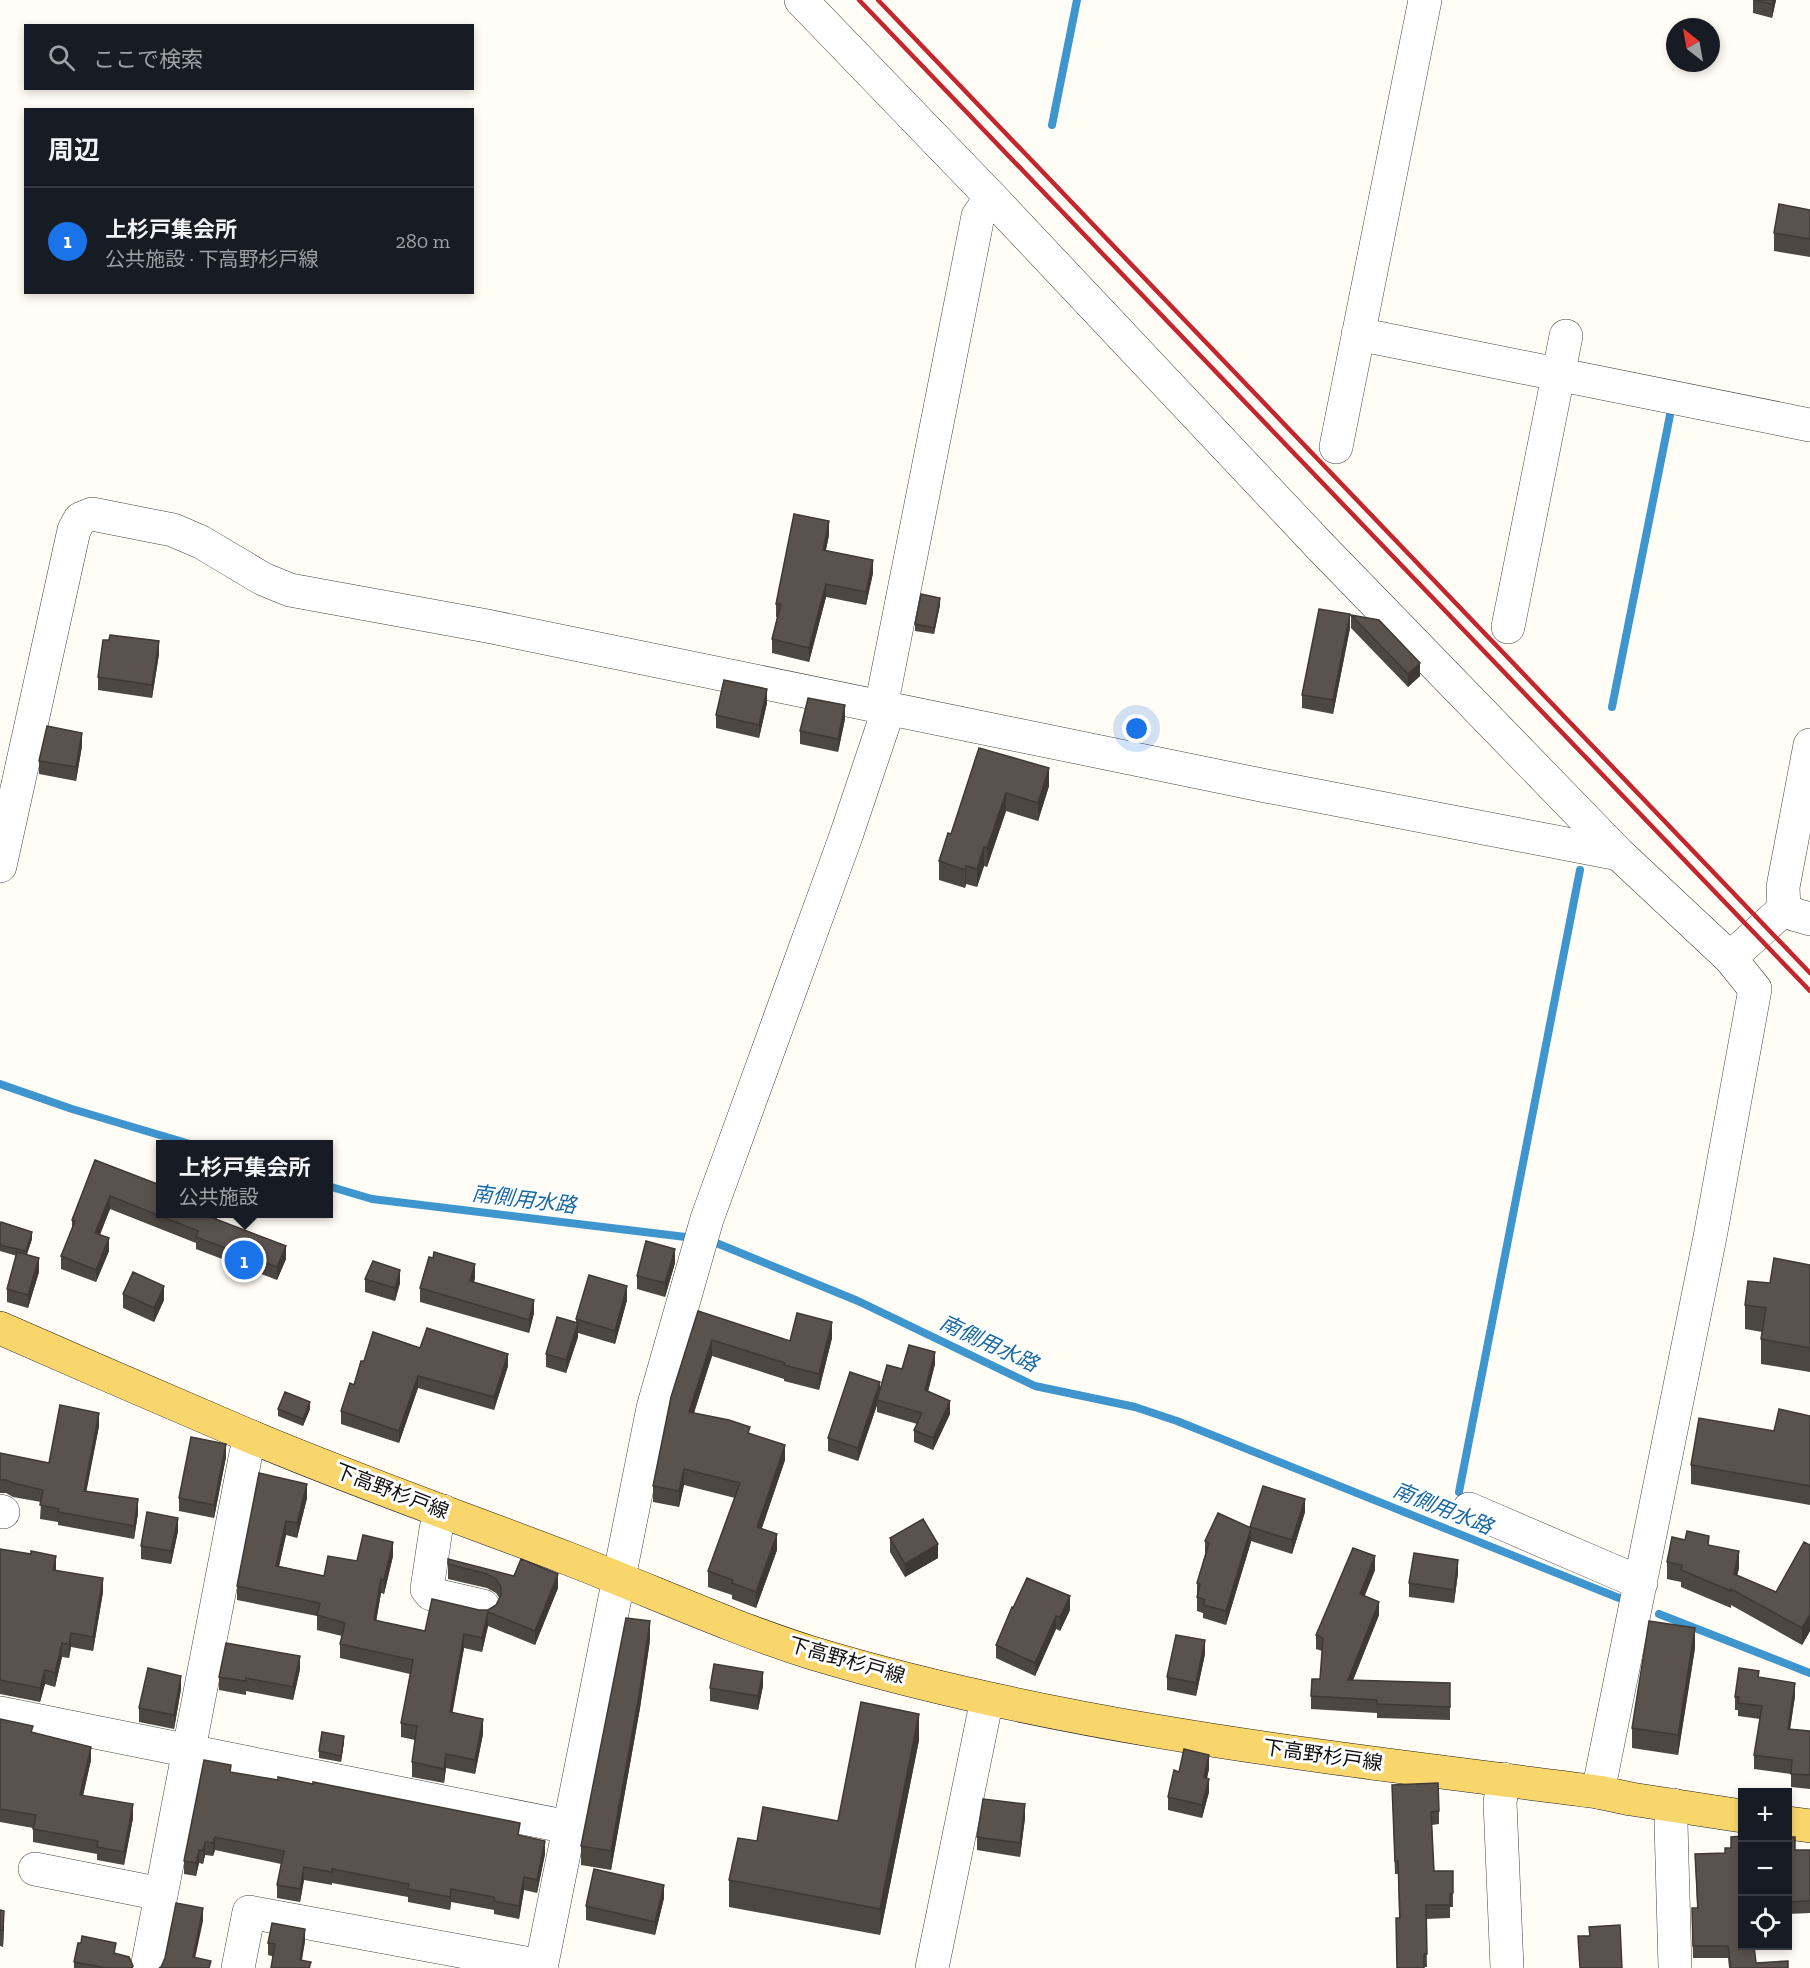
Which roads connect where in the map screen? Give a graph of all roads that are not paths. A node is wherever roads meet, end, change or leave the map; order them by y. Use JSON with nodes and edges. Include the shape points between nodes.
{"nodes":[{"id":1,"x":801,"y":0,"type":"edge"},
{"id":2,"x":1425,"y":0,"type":"edge"},
{"id":3,"x":991,"y":197,"type":"junction"},
{"id":4,"x":1358,"y":334,"type":"junction"},
{"id":5,"x":1566,"y":336,"type":"dead end"},
{"id":6,"x":1558,"y":374,"type":"junction"},
{"id":7,"x":1810,"y":424,"type":"edge"},
{"id":8,"x":1336,"y":447,"type":"dead end"},
{"id":9,"x":1508,"y":627,"type":"dead end"},
{"id":10,"x":885,"y":708,"type":"junction"},
{"id":11,"x":1810,"y":746,"type":"edge"},
{"id":12,"x":1619,"y":854,"type":"junction"},
{"id":13,"x":0,"y":866,"type":"edge"},
{"id":14,"x":1800,"y":916,"type":"edge"},
{"id":15,"x":1730,"y":958,"type":"junction"},
{"id":16,"x":0,"y":1328,"type":"edge"},
{"id":17,"x":252,"y":1437,"type":"junction"},
{"id":18,"x":1469,"y":1509,"type":"dead end"},
{"id":19,"x":442,"y":1511,"type":"junction"},
{"id":20,"x":618,"y":1577,"type":"junction"},
{"id":21,"x":1641,"y":1583,"type":"junction"},
{"id":22,"x":483,"y":1606,"type":"dead end"},
{"id":23,"x":987,"y":1699,"type":"junction"},
{"id":24,"x":0,"y":1713,"type":"edge"},
{"id":25,"x":190,"y":1751,"type":"junction"},
{"id":26,"x":1504,"y":1779,"type":"junction"},
{"id":27,"x":1598,"y":1792,"type":"junction"},
{"id":28,"x":1673,"y":1805,"type":"junction"},
{"id":29,"x":1738,"y":1815,"type":"edge"},
{"id":30,"x":1792,"y":1824,"type":"edge"},
{"id":31,"x":1810,"y":1826,"type":"edge"},
{"id":32,"x":568,"y":1827,"type":"junction"},
{"id":33,"x":35,"y":1869,"type":"dead end"},
{"id":34,"x":161,"y":1894,"type":"junction"},
{"id":35,"x":541,"y":1967,"type":"edge"},
{"id":36,"x":147,"y":1968,"type":"edge"},
{"id":37,"x":238,"y":1968,"type":"edge"},
{"id":38,"x":932,"y":1968,"type":"edge"},
{"id":39,"x":1507,"y":1968,"type":"edge"},
{"id":40,"x":1675,"y":1968,"type":"edge"}],
"edges":[{"from":1,"to":3,"type":"street"},
{"from":2,"to":4,"type":"street"},
{"from":3,"to":10,"type":"street","via":[[978,216]]},
{"from":3,"to":12,"type":"street","via":[[1319,545]]},
{"from":4,"to":6,"type":"street"},
{"from":4,"to":8,"type":"street"},
{"from":5,"to":6,"type":"street"},
{"from":6,"to":7,"type":"street"},
{"from":6,"to":9,"type":"street"},
{"from":10,"to":12,"type":"street"},
{"from":10,"to":13,"type":"street","via":[[487,626],[290,590],[173,530],[92,514],[80,519],[74,530]]},
{"from":10,"to":20,"type":"street","via":[[846,836],[701,1239],[652,1408]]},
{"from":11,"to":14,"type":"street","via":[[1783,887]]},
{"from":12,"to":15,"type":"street"},
{"from":14,"to":15,"type":"street"},
{"from":15,"to":21,"type":"street","via":[[1755,989]]},
{"from":16,"to":17,"type":"main road","name":"下高野杉戸線"},
{"from":17,"to":19,"type":"main road","name":"下高野杉戸線"},
{"from":17,"to":25,"type":"street"},
{"from":18,"to":21,"type":"street"},
{"from":19,"to":20,"type":"main road","name":"下高野杉戸線"},
{"from":19,"to":22,"type":"street","via":[[427,1589],[431,1594]]},
{"from":20,"to":23,"type":"main road","name":"下高野杉戸線","via":[[811,1652]]},
{"from":20,"to":32,"type":"street"},
{"from":21,"to":27,"type":"street"},
{"from":23,"to":26,"type":"main road","name":"下高野杉戸線","via":[[1149,1730]]},
{"from":23,"to":38,"type":"street"},
{"from":24,"to":25,"type":"street"},
{"from":25,"to":32,"type":"street"},
{"from":25,"to":34,"type":"street"},
{"from":26,"to":27,"type":"main road","name":"下高野杉戸線"},
{"from":26,"to":39,"type":"street","via":[[1500,1802]]},
{"from":27,"to":28,"type":"main road","name":"下高野杉戸線"},
{"from":28,"to":29,"type":"main road","name":"下高野杉戸線"},
{"from":28,"to":40,"type":"street"},
{"from":30,"to":31,"type":"main road"},
{"from":32,"to":35,"type":"street"},
{"from":33,"to":34,"type":"street"},
{"from":34,"to":36,"type":"street"},
{"from":35,"to":37,"type":"street","via":[[249,1912]]}]}
